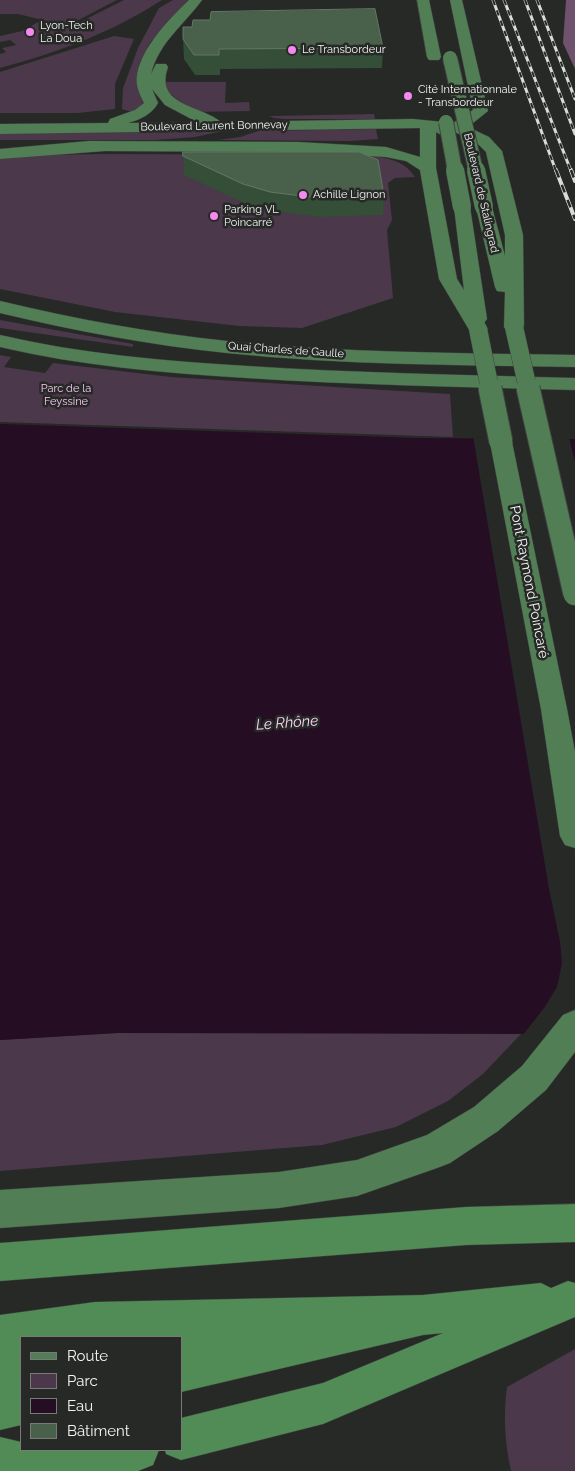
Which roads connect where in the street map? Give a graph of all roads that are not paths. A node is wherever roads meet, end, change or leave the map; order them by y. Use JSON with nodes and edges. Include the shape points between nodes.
{"nodes":[{"id":1,"x":196,"y":0,"type":"edge"},
{"id":2,"x":212,"y":0,"type":"edge"},
{"id":3,"x":423,"y":0,"type":"edge"},
{"id":4,"x":456,"y":0,"type":"edge"},
{"id":5,"x":449,"y":54,"type":"dead end"},
{"id":6,"x":438,"y":76,"type":"dead end"},
{"id":7,"x":443,"y":104,"type":"dead end"},
{"id":8,"x":220,"y":126,"type":"junction"},
{"id":9,"x":99,"y":127,"type":"junction"},
{"id":10,"x":457,"y":127,"type":"junction"},
{"id":11,"x":0,"y":128,"type":"edge"},
{"id":12,"x":428,"y":130,"type":"junction"},
{"id":13,"x":0,"y":145,"type":"edge"},
{"id":14,"x":106,"y":146,"type":"junction"},
{"id":15,"x":298,"y":147,"type":"junction"},
{"id":16,"x":0,"y":154,"type":"edge"},
{"id":17,"x":429,"y":174,"type":"junction"},
{"id":18,"x":0,"y":307,"type":"edge"},
{"id":19,"x":514,"y":328,"type":"junction"},
{"id":20,"x":478,"y":329,"type":"junction"},
{"id":21,"x":0,"y":341,"type":"edge"},
{"id":22,"x":0,"y":347,"type":"edge"},
{"id":23,"x":43,"y":352,"type":"junction"},
{"id":24,"x":575,"y":361,"type":"edge"},
{"id":25,"x":575,"y":384,"type":"edge"},
{"id":26,"x":575,"y":594,"type":"edge"},
{"id":27,"x":575,"y":836,"type":"edge"},
{"id":28,"x":575,"y":1026,"type":"edge"},
{"id":29,"x":10,"y":1208,"type":"edge"},
{"id":30,"x":575,"y":1223,"type":"edge"},
{"id":31,"x":0,"y":1262,"type":"edge"},
{"id":32,"x":572,"y":1300,"type":"edge"},
{"id":33,"x":423,"y":1315,"type":"junction"},
{"id":34,"x":0,"y":1336,"type":"edge"},
{"id":35,"x":182,"y":1344,"type":"edge"},
{"id":36,"x":20,"y":1367,"type":"edge"},
{"id":37,"x":0,"y":1371,"type":"edge"},
{"id":38,"x":182,"y":1372,"type":"edge"},
{"id":39,"x":20,"y":1406,"type":"edge"},
{"id":40,"x":0,"y":1409,"type":"edge"},
{"id":41,"x":182,"y":1439,"type":"edge"},
{"id":42,"x":134,"y":1451,"type":"edge"},
{"id":43,"x":0,"y":1458,"type":"edge"},
{"id":44,"x":54,"y":1471,"type":"edge"}],
"edges":[{"from":1,"to":9,"type":"main road","via":[[157,45],[147,66],[144,85],[151,103],[147,110]]},
{"from":2,"to":8,"type":"main road","via":[[172,44],[158,79],[160,89],[180,108]]},
{"from":3,"to":6,"type":"main road"},
{"from":4,"to":10,"type":"main road","via":[[481,111]]},
{"from":5,"to":19,"type":"main road","name":"Boulevard de Stalingrad","bridge":true},
{"from":7,"to":20,"type":"main road","name":"Boulevard de Stalingrad","bridge":true,"via":[[462,207]]},
{"from":8,"to":9,"type":"main road","name":"Boulevard Laurent Bonnevay"},
{"from":8,"to":12,"type":"main road","name":"Boulevard Laurent Bonnevay"},
{"from":9,"to":11,"type":"main road","name":"Boulevard Laurent Bonnevay"},
{"from":10,"to":12,"type":"main road"},
{"from":10,"to":19,"type":"main road","via":[[474,134],[494,151],[514,236]]},
{"from":12,"to":15,"type":"main road","via":[[404,139]]},
{"from":12,"to":17,"type":"main road"},
{"from":13,"to":14,"type":"main road","name":"Boulevard Laurent Bonnevay"},
{"from":14,"to":15,"type":"main road","name":"Boulevard Laurent Bonnevay"},
{"from":14,"to":16,"type":"main road"},
{"from":15,"to":17,"type":"main road","via":[[386,152],[411,158]]},
{"from":17,"to":20,"type":"main road","via":[[448,279]]},
{"from":18,"to":24,"type":"main road","name":"Quai Charles de Gaulle","via":[[53,320],[165,339],[261,350]]},
{"from":19,"to":26,"type":"main road","bridge":true},
{"from":20,"to":27,"type":"main road","name":"Pont Raymond Poincaré","bridge":true,"via":[[554,709]]},
{"from":21,"to":23,"type":"main road","name":"Quai Charles de Gaulle"},
{"from":22,"to":23,"type":"main road"},
{"from":23,"to":25,"type":"main road","name":"Quai Charles de Gaulle","via":[[182,368],[279,374]]},
{"from":28,"to":29,"type":"main road","via":[[534,1078],[486,1119],[437,1150],[357,1178],[279,1190]]},
{"from":30,"to":31,"type":"highway","via":[[466,1226]]},
{"from":32,"to":33,"type":"highway"},
{"from":32,"to":41,"type":"highway","via":[[323,1403]]},
{"from":33,"to":34,"type":"highway","via":[[95,1322]]},
{"from":33,"to":35,"type":"highway"},
{"from":33,"to":38,"type":"highway"},
{"from":36,"to":37,"type":"highway"},
{"from":39,"to":40,"type":"highway"},
{"from":42,"to":44,"type":"highway"},
{"from":43,"to":44,"type":"highway"}]}
